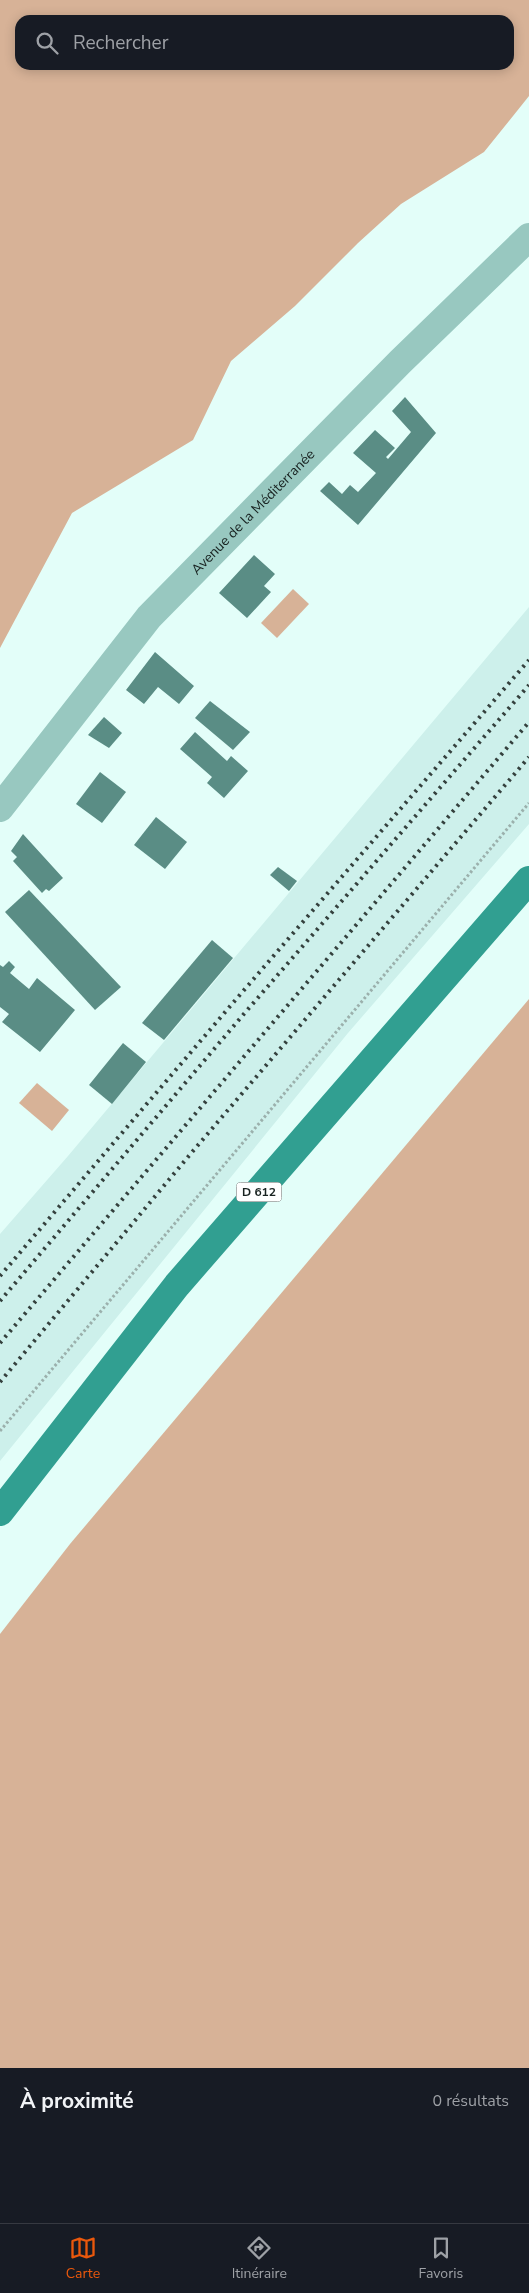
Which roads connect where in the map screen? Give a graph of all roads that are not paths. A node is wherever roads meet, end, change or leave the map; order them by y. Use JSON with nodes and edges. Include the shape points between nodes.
{"nodes":[{"id":1,"x":529,"y":238,"type":"edge"},
{"id":2,"x":0,"y":808,"type":"edge"},
{"id":3,"x":529,"y":880,"type":"edge"},
{"id":4,"x":0,"y":1512,"type":"edge"}],
"edges":[{"from":1,"to":2,"type":"street","name":"Avenue de la Méditerranée","via":[[393,369],[155,610]]},
{"from":3,"to":4,"type":"main road","number":"D 612","via":[[177,1285]]}]}
